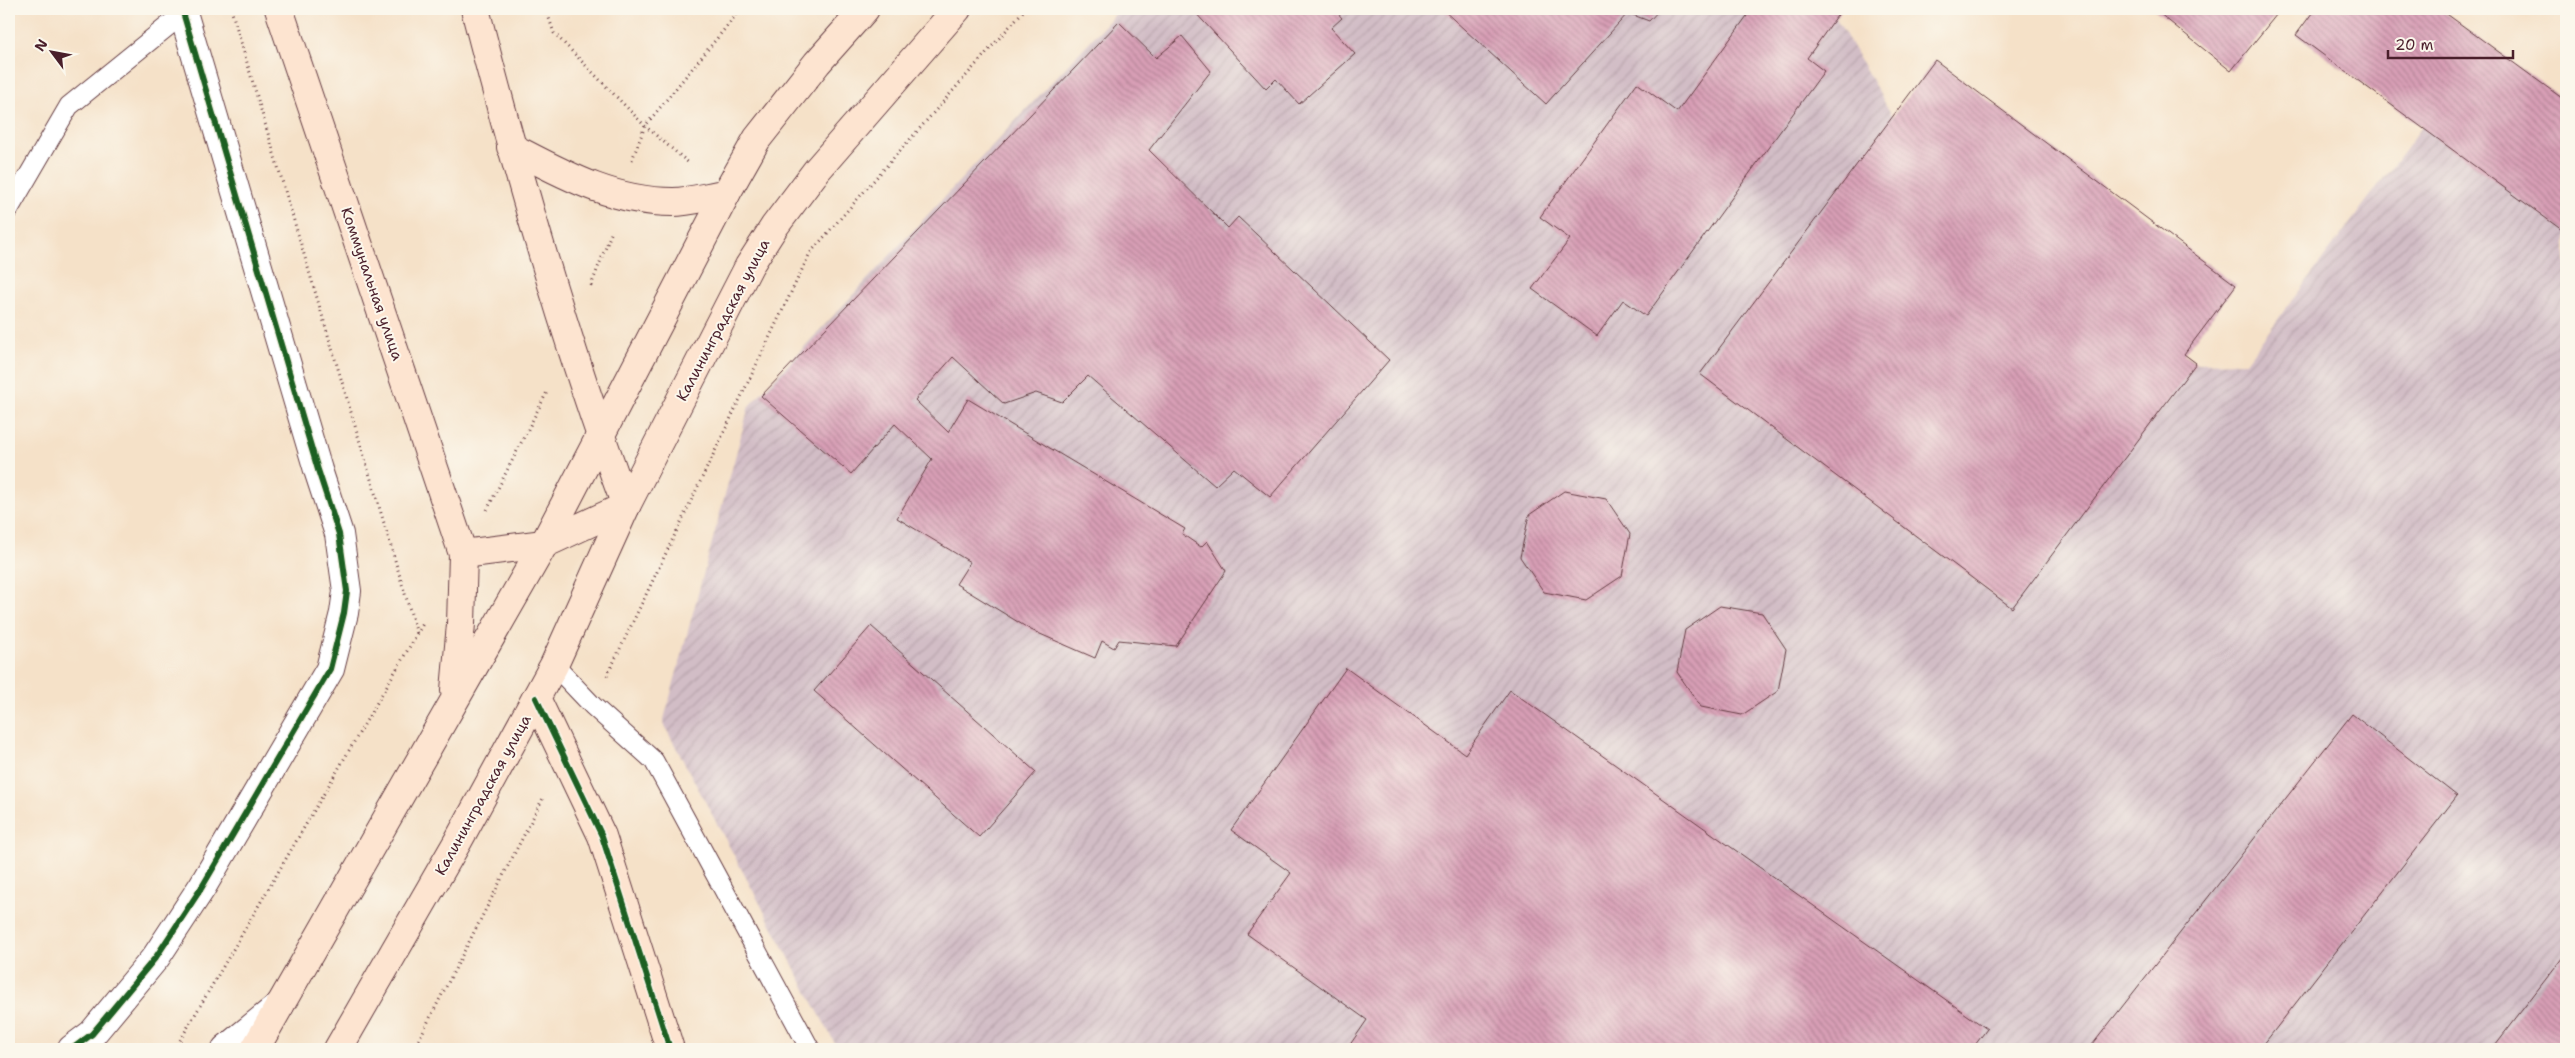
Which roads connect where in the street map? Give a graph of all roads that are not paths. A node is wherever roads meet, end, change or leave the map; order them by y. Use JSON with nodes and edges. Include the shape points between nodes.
{"nodes":[{"id":1,"x":475,"y":9,"type":"edge"},
{"id":2,"x":866,"y":9,"type":"edge"},
{"id":3,"x":957,"y":9,"type":"edge"},
{"id":4,"x":281,"y":10,"type":"edge"},
{"id":5,"x":183,"y":11,"type":"edge"},
{"id":6,"x":511,"y":147,"type":"junction"},
{"id":7,"x":726,"y":194,"type":"junction"},
{"id":8,"x":9,"y":209,"type":"edge"},
{"id":9,"x":601,"y":438,"type":"junction"},
{"id":10,"x":626,"y":506,"type":"junction"},
{"id":11,"x":544,"y":544,"type":"junction"},
{"id":12,"x":463,"y":554,"type":"junction"},
{"id":13,"x":554,"y":665,"type":"junction"},
{"id":14,"x":536,"y":698,"type":"junction"},
{"id":15,"x":454,"y":699,"type":"junction"},
{"id":16,"x":281,"y":1004,"type":"junction"},
{"id":17,"x":72,"y":1049,"type":"edge"},
{"id":18,"x":226,"y":1049,"type":"edge"},
{"id":19,"x":255,"y":1049,"type":"edge"},
{"id":20,"x":338,"y":1049,"type":"edge"},
{"id":21,"x":670,"y":1049,"type":"edge"},
{"id":22,"x":810,"y":1049,"type":"edge"}],
"edges":[{"from":1,"to":6,"type":"main road"},
{"from":2,"to":7,"type":"main road","via":[[757,139]]},
{"from":3,"to":10,"type":"main road","name":"Калининградская улица","via":[[817,170],[774,227],[749,266]]},
{"from":4,"to":12,"type":"main road","name":"Коммунальная улица"},
{"from":5,"to":8,"type":"lane","via":[[69,106]]},
{"from":5,"to":17,"type":"street","via":[[339,534],[347,592],[330,669],[202,887],[156,957],[92,1034]]},
{"from":6,"to":7,"type":"main road","via":[[567,176],[619,196],[674,202]]},
{"from":6,"to":9,"type":"main road"},
{"from":7,"to":9,"type":"main road"},
{"from":9,"to":10,"type":"main road"},
{"from":9,"to":11,"type":"main road"},
{"from":10,"to":11,"type":"main road"},
{"from":10,"to":13,"type":"main road","name":"Калининградская улица"},
{"from":11,"to":12,"type":"main road"},
{"from":11,"to":15,"type":"main road"},
{"from":12,"to":15,"type":"main road"},
{"from":13,"to":14,"type":"main road","name":"Калининградская улица"},
{"from":13,"to":22,"type":"lane","via":[[593,706],[654,761]]},
{"from":14,"to":20,"type":"main road","name":"Калининградская улица"},
{"from":14,"to":21,"type":"main road","via":[[602,836]]},
{"from":15,"to":16,"type":"main road"},
{"from":16,"to":18,"type":"street"},
{"from":16,"to":19,"type":"main road"}]}
